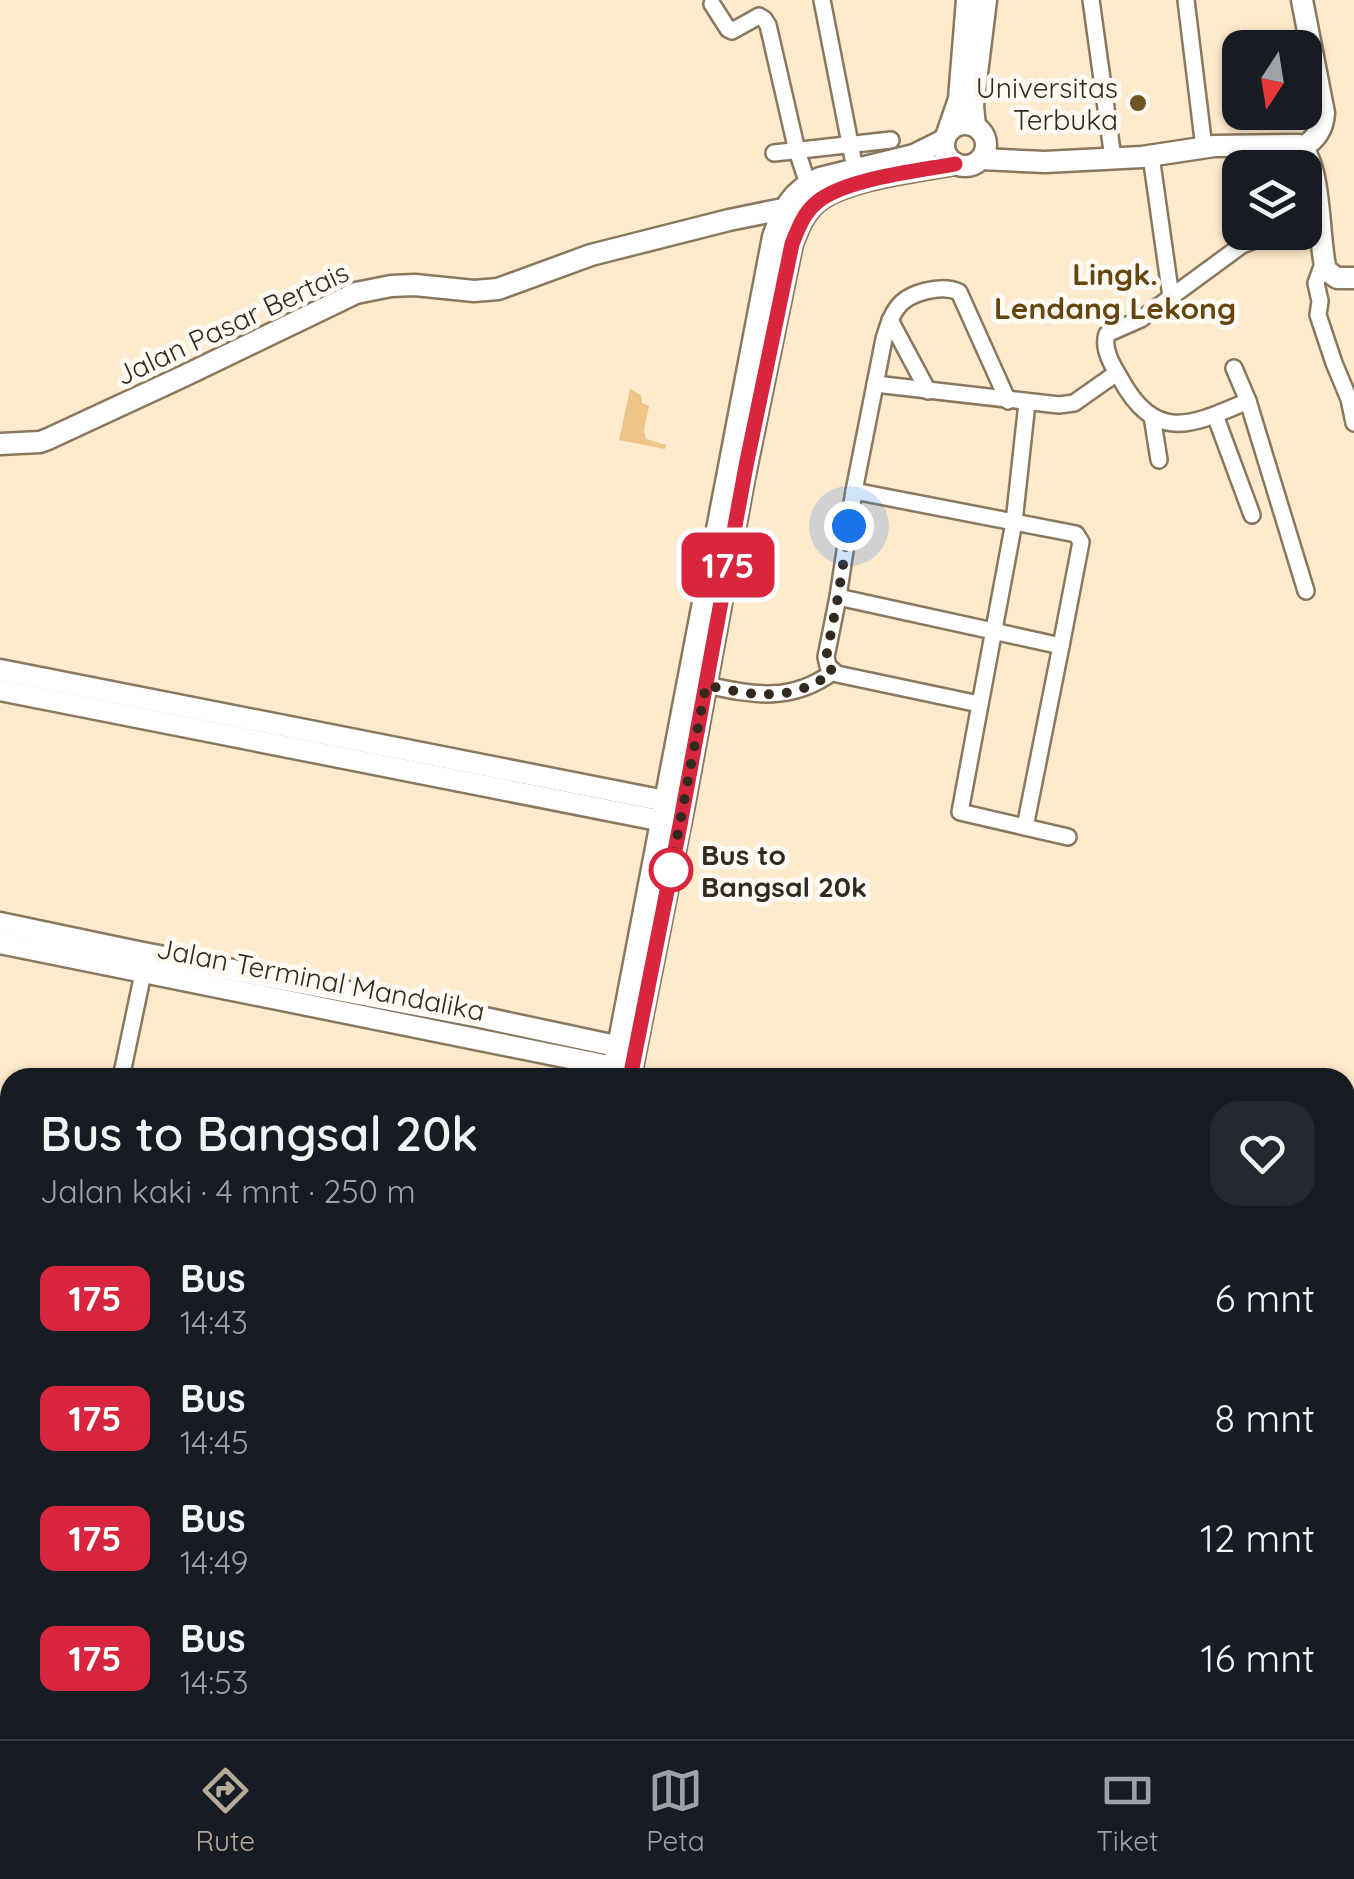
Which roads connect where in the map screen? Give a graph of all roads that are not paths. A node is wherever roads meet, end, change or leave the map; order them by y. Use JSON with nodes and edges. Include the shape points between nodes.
{"nodes":[{"id":1,"x":822,"y":0,"type":"edge"},
{"id":2,"x":967,"y":0,"type":"edge"},
{"id":3,"x":986,"y":0,"type":"edge"},
{"id":4,"x":1091,"y":0,"type":"edge"},
{"id":5,"x":1186,"y":0,"type":"edge"},
{"id":6,"x":1302,"y":0,"type":"edge"},
{"id":7,"x":712,"y":4,"type":"dead end"},
{"id":8,"x":975,"y":126,"type":"junction"},
{"id":9,"x":946,"y":136,"type":"junction"},
{"id":10,"x":848,"y":139,"type":"junction"},
{"id":11,"x":891,"y":140,"type":"dead end"},
{"id":12,"x":796,"y":143,"type":"junction"},
{"id":13,"x":1204,"y":148,"type":"junction"},
{"id":14,"x":1303,"y":148,"type":"joint"},
{"id":15,"x":774,"y":153,"type":"dead end"},
{"id":16,"x":1151,"y":156,"type":"junction"},
{"id":17,"x":1113,"y":158,"type":"junction"},
{"id":18,"x":981,"y":159,"type":"junction"},
{"id":19,"x":955,"y":164,"type":"junction"},
{"id":20,"x":855,"y":169,"type":"junction"},
{"id":21,"x":808,"y":184,"type":"junction"},
{"id":22,"x":783,"y":209,"type":"junction"},
{"id":23,"x":1235,"y":250,"type":"edge"},
{"id":24,"x":1321,"y":250,"type":"edge"},
{"id":25,"x":1324,"y":261,"type":"junction"},
{"id":26,"x":1354,"y":278,"type":"edge"},
{"id":27,"x":1171,"y":297,"type":"junction"},
{"id":28,"x":767,"y":314,"type":"junction"},
{"id":29,"x":890,"y":320,"type":"junction"},
{"id":30,"x":1234,"y":368,"type":"dead end"},
{"id":31,"x":1111,"y":377,"type":"dead end"},
{"id":32,"x":876,"y":384,"type":"junction"},
{"id":33,"x":928,"y":390,"type":"junction"},
{"id":34,"x":1008,"y":400,"type":"junction"},
{"id":35,"x":1248,"y":401,"type":"junction"},
{"id":36,"x":1026,"y":403,"type":"junction"},
{"id":37,"x":1215,"y":415,"type":"junction"},
{"id":38,"x":1152,"y":416,"type":"junction"},
{"id":39,"x":1354,"y":423,"type":"edge"},
{"id":40,"x":0,"y":444,"type":"edge"},
{"id":41,"x":1159,"y":460,"type":"dead end"},
{"id":42,"x":735,"y":477,"type":"junction"},
{"id":43,"x":854,"y":491,"type":"junction"},
{"id":44,"x":1252,"y":515,"type":"dead end"},
{"id":45,"x":1014,"y":522,"type":"junction"},
{"id":46,"x":1306,"y":591,"type":"dead end"},
{"id":47,"x":838,"y":597,"type":"junction"},
{"id":48,"x":994,"y":631,"type":"junction"},
{"id":49,"x":1061,"y":646,"type":"junction"},
{"id":50,"x":0,"y":670,"type":"edge"},
{"id":51,"x":833,"y":672,"type":"junction"},
{"id":52,"x":706,"y":685,"type":"junction"},
{"id":53,"x":0,"y":690,"type":"edge"},
{"id":54,"x":979,"y":704,"type":"junction"},
{"id":55,"x":672,"y":813,"type":"junction"},
{"id":56,"x":1025,"y":828,"type":"junction"},
{"id":57,"x":1068,"y":837,"type":"dead end"},
{"id":58,"x":0,"y":922,"type":"edge"},
{"id":59,"x":0,"y":943,"type":"edge"},
{"id":60,"x":145,"y":963,"type":"junction"},
{"id":61,"x":623,"y":1065,"type":"edge"},
{"id":62,"x":123,"y":1068,"type":"edge"}],
"edges":[{"from":1,"to":10,"type":"street"},
{"from":2,"to":9,"type":"street","via":[[960,99]]},
{"from":3,"to":8,"type":"street"},
{"from":4,"to":17,"type":"street"},
{"from":5,"to":13,"type":"street"},
{"from":6,"to":14,"type":"street","via":[[1324,113],[1321,130]]},
{"from":7,"to":12,"type":"street","via":[[732,31],[764,19]]},
{"from":8,"to":9,"type":"street","via":[[956,126]]},
{"from":8,"to":18,"type":"street","via":[[986,142]]},
{"from":9,"to":19,"type":"street","via":[[944,149]]},
{"from":9,"to":20,"type":"street","via":[[914,155]]},
{"from":10,"to":11,"type":"street"},
{"from":10,"to":12,"type":"street"},
{"from":10,"to":20,"type":"street"},
{"from":12,"to":15,"type":"street"},
{"from":12,"to":21,"type":"street"},
{"from":13,"to":14,"type":"street"},
{"from":13,"to":16,"type":"street"},
{"from":16,"to":17,"type":"street"},
{"from":16,"to":27,"type":"street"},
{"from":17,"to":18,"type":"street"},
{"from":18,"to":19,"type":"street"},
{"from":19,"to":28,"type":"street","via":[[846,187],[815,204],[802,220]]},
{"from":20,"to":21,"type":"street"},
{"from":21,"to":22,"type":"street"},
{"from":22,"to":28,"type":"street","via":[[773,237]]},
{"from":22,"to":40,"type":"street","name":"Jalan Pasar Bertais","via":[[591,256],[498,289],[415,285],[356,293],[40,442]]},
{"from":23,"to":27,"type":"street"},
{"from":24,"to":25,"type":"street"},
{"from":25,"to":26,"type":"street","via":[[1332,276]]},
{"from":25,"to":39,"type":"street","via":[[1316,283],[1318,314]]},
{"from":27,"to":38,"type":"street","via":[[1112,331],[1104,344],[1124,386]]},
{"from":28,"to":42,"type":"street"},
{"from":29,"to":32,"type":"street"},
{"from":29,"to":33,"type":"street"},
{"from":29,"to":34,"type":"street","via":[[910,296],[941,288],[959,292]]},
{"from":30,"to":35,"type":"street"},
{"from":31,"to":36,"type":"street","via":[[1074,403]]},
{"from":32,"to":33,"type":"street"},
{"from":32,"to":43,"type":"street"},
{"from":33,"to":34,"type":"street"},
{"from":34,"to":36,"type":"street"},
{"from":35,"to":37,"type":"street"},
{"from":35,"to":46,"type":"street"},
{"from":36,"to":45,"type":"street"},
{"from":37,"to":38,"type":"street","via":[[1186,424]]},
{"from":37,"to":44,"type":"street"},
{"from":38,"to":41,"type":"street"},
{"from":42,"to":52,"type":"street"},
{"from":42,"to":55,"type":"street"},
{"from":43,"to":45,"type":"street"},
{"from":43,"to":47,"type":"street"},
{"from":45,"to":48,"type":"street"},
{"from":45,"to":49,"type":"street","via":[[1072,532],[1081,540]]},
{"from":47,"to":48,"type":"street"},
{"from":47,"to":51,"type":"street","via":[[826,658]]},
{"from":48,"to":49,"type":"street"},
{"from":48,"to":54,"type":"street"},
{"from":49,"to":56,"type":"street"},
{"from":50,"to":55,"type":"street"},
{"from":51,"to":52,"type":"street","via":[[794,692],[769,696]]},
{"from":51,"to":54,"type":"street"},
{"from":52,"to":55,"type":"street"},
{"from":53,"to":55,"type":"street"},
{"from":54,"to":56,"type":"street","via":[[960,812]]},
{"from":55,"to":61,"type":"street"},
{"from":56,"to":57,"type":"street"},
{"from":58,"to":60,"type":"street"},
{"from":59,"to":60,"type":"street","name":"Jalan Terminal Mandalika"},
{"from":60,"to":61,"type":"street","name":"Jalan Terminal Mandalika"},
{"from":60,"to":62,"type":"street"}]}
